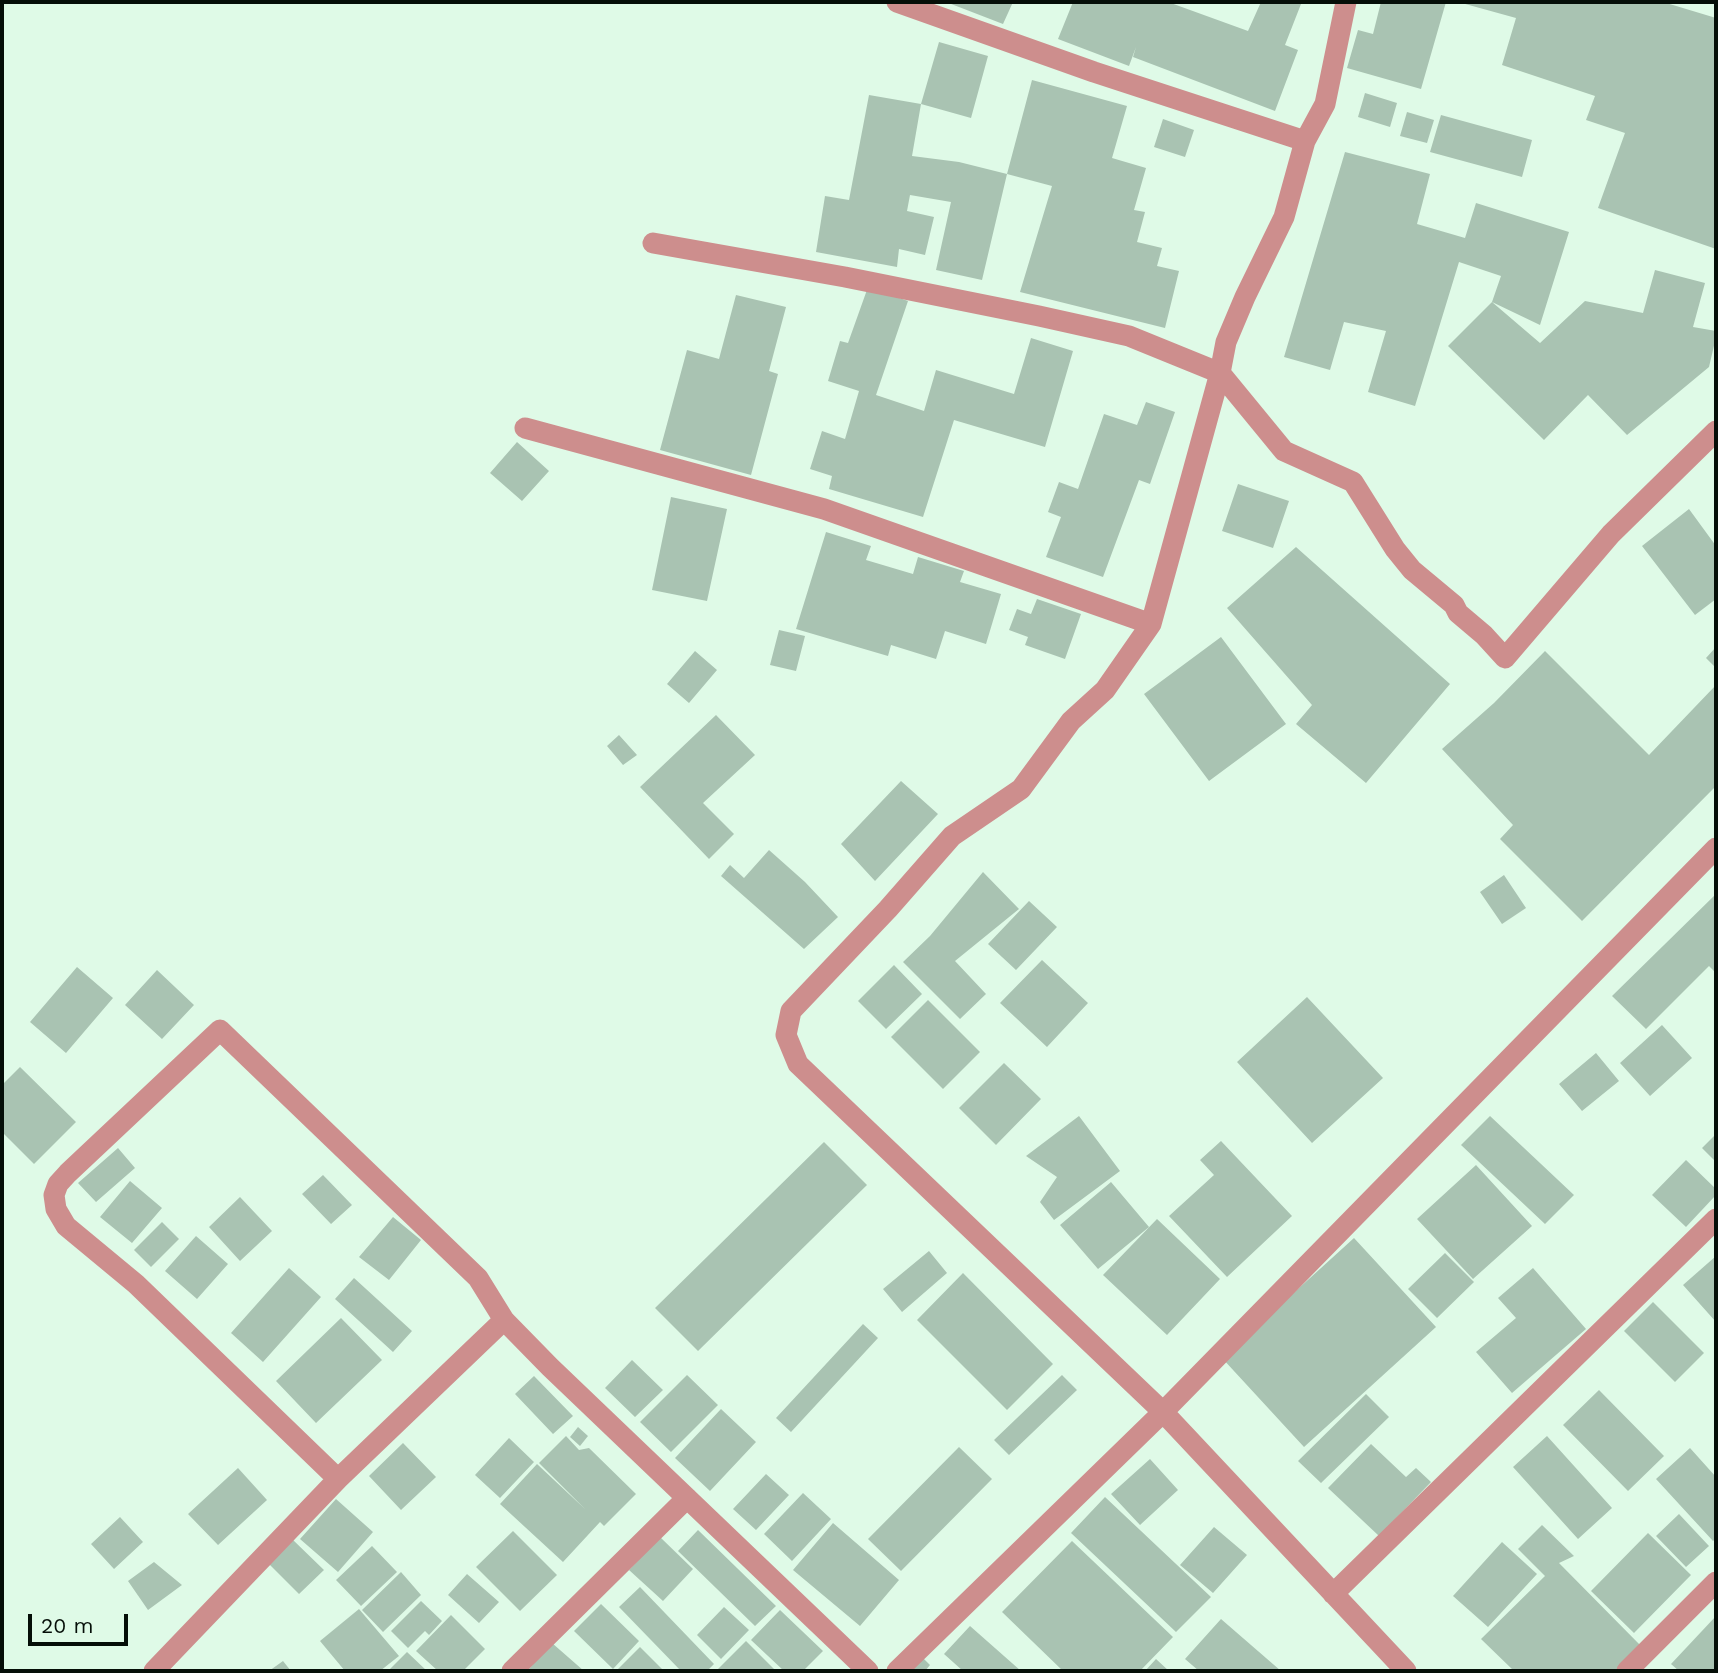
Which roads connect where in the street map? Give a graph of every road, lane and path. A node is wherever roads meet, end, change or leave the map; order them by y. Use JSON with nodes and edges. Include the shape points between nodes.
{"nodes":[{"id":1,"x":897,"y":2,"type":"edge"},
{"id":2,"x":1346,"y":2,"type":"edge"},
{"id":3,"x":1305,"y":141,"type":"junction"},
{"id":4,"x":653,"y":243,"type":"dead end"},
{"id":5,"x":1220,"y":373,"type":"junction"},
{"id":6,"x":524,"y":428,"type":"dead end"},
{"id":7,"x":1716,"y":431,"type":"edge"},
{"id":8,"x":1151,"y":624,"type":"junction"},
{"id":9,"x":1716,"y":848,"type":"edge"},
{"id":10,"x":1716,"y":1219,"type":"edge"},
{"id":11,"x":503,"y":1320,"type":"junction"},
{"id":12,"x":1163,"y":1412,"type":"junction"},
{"id":13,"x":338,"y":1479,"type":"junction"},
{"id":14,"x":687,"y":1499,"type":"junction"},
{"id":15,"x":1716,"y":1582,"type":"edge"},
{"id":16,"x":1333,"y":1594,"type":"junction"},
{"id":17,"x":1399,"y":1669,"type":"edge"},
{"id":18,"x":154,"y":1671,"type":"edge"},
{"id":19,"x":512,"y":1671,"type":"edge"},
{"id":20,"x":868,"y":1671,"type":"edge"},
{"id":21,"x":897,"y":1671,"type":"edge"},
{"id":22,"x":1628,"y":1671,"type":"edge"}],
"edges":[{"from":1,"to":3,"type":"street"},
{"from":2,"to":3,"type":"street","via":[[1325,104]]},
{"from":3,"to":5,"type":"street","via":[[1284,217],[1244,297],[1226,342]]},
{"from":4,"to":5,"type":"street","via":[[1077,324],[1129,336]]},
{"from":5,"to":7,"type":"street","via":[[1284,451],[1353,482],[1412,570],[1447,598],[1505,658],[1611,534]]},
{"from":5,"to":8,"type":"street"},
{"from":6,"to":8,"type":"street","via":[[824,509]]},
{"from":8,"to":12,"type":"street","via":[[1105,690],[1071,721],[1021,789],[952,836],[791,1011],[786,1035],[798,1064]]},
{"from":9,"to":12,"type":"street"},
{"from":10,"to":16,"type":"street"},
{"from":11,"to":13,"type":"street"},
{"from":11,"to":13,"type":"street","via":[[478,1278],[220,1030],[68,1173],[54,1195],[66,1226],[136,1284]]},
{"from":11,"to":14,"type":"street"},
{"from":12,"to":16,"type":"street"},
{"from":12,"to":21,"type":"street"},
{"from":13,"to":18,"type":"street"},
{"from":14,"to":19,"type":"street"},
{"from":14,"to":20,"type":"street"},
{"from":15,"to":22,"type":"street"},
{"from":16,"to":17,"type":"street"}]}
